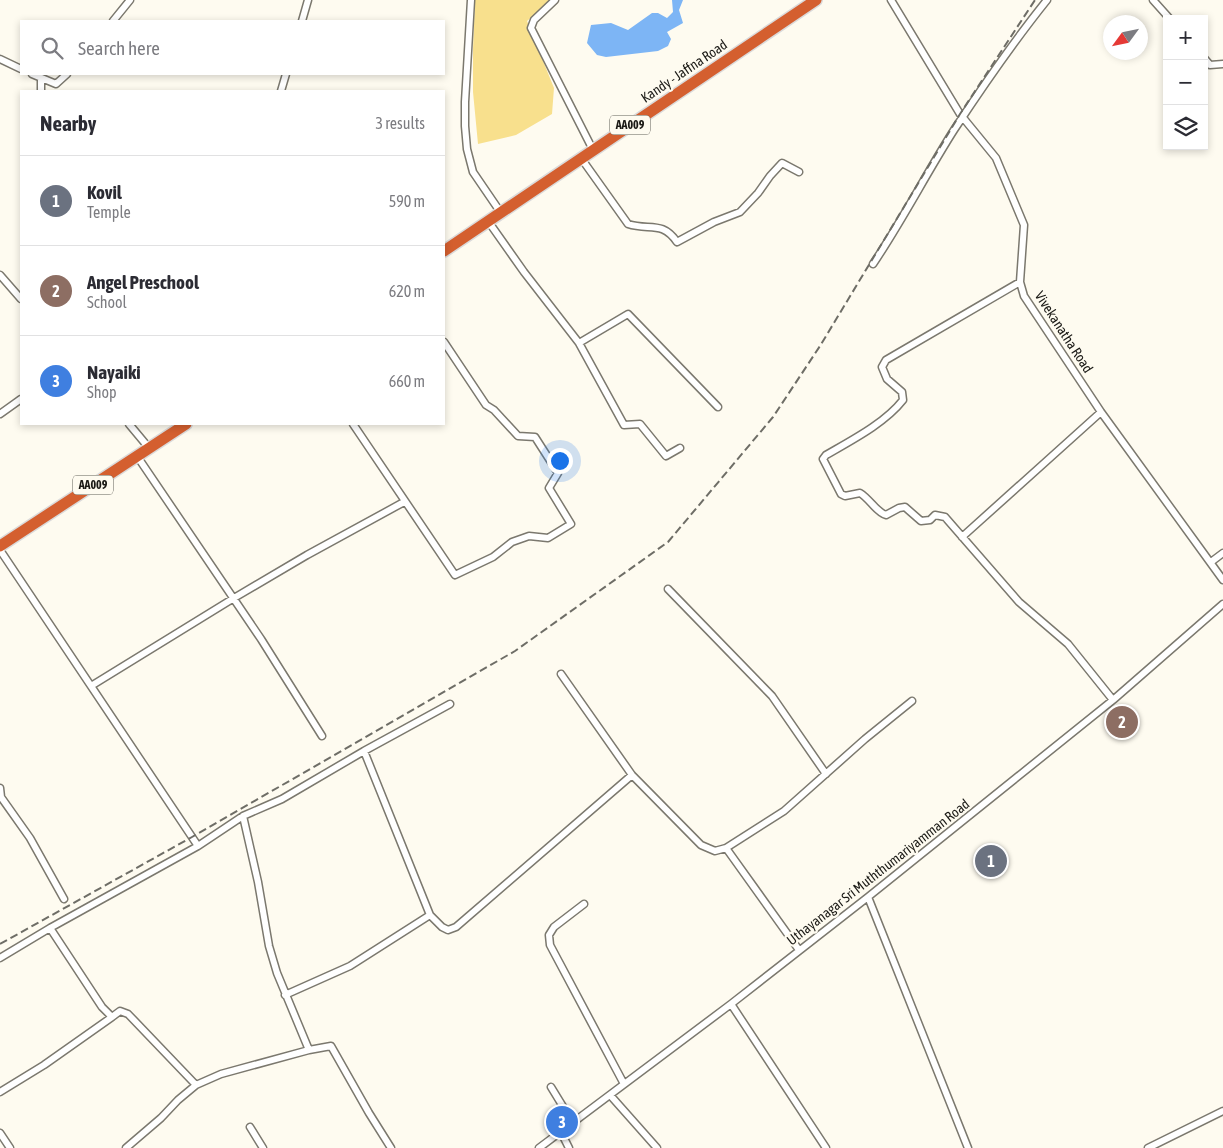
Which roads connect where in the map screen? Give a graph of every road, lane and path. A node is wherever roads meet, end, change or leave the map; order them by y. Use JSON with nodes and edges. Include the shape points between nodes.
{"nodes":[{"id":1,"x":130,"y":0,"type":"edge"},
{"id":2,"x":308,"y":0,"type":"edge"},
{"id":3,"x":471,"y":0,"type":"edge"},
{"id":4,"x":555,"y":0,"type":"edge"},
{"id":5,"x":891,"y":0,"type":"edge"},
{"id":6,"x":1047,"y":0,"type":"edge"},
{"id":7,"x":1153,"y":0,"type":"edge"},
{"id":8,"x":810,"y":2,"type":"edge"},
{"id":9,"x":1166,"y":15,"type":"edge"},
{"id":10,"x":114,"y":20,"type":"edge"},
{"id":11,"x":302,"y":20,"type":"edge"},
{"id":12,"x":0,"y":59,"type":"edge"},
{"id":13,"x":1206,"y":60,"type":"edge"},
{"id":14,"x":1223,"y":64,"type":"edge"},
{"id":15,"x":20,"y":69,"type":"edge"},
{"id":16,"x":34,"y":75,"type":"edge"},
{"id":17,"x":66,"y":75,"type":"edge"},
{"id":18,"x":286,"y":75,"type":"edge"},
{"id":19,"x":41,"y":78,"type":"junction"},
{"id":20,"x":41,"y":90,"type":"edge"},
{"id":21,"x":281,"y":90,"type":"edge"},
{"id":22,"x":964,"y":118,"type":"junction"},
{"id":23,"x":593,"y":150,"type":"junction"},
{"id":24,"x":581,"y":158,"type":"junction"},
{"id":25,"x":799,"y":172,"type":"dead end"},
{"id":26,"x":501,"y":213,"type":"junction"},
{"id":27,"x":488,"y":220,"type":"junction"},
{"id":28,"x":445,"y":250,"type":"edge"},
{"id":29,"x":872,"y":264,"type":"dead end"},
{"id":30,"x":0,"y":275,"type":"edge"},
{"id":31,"x":1020,"y":282,"type":"junction"},
{"id":32,"x":20,"y":298,"type":"edge"},
{"id":33,"x":580,"y":342,"type":"junction"},
{"id":34,"x":445,"y":344,"type":"edge"},
{"id":35,"x":20,"y":400,"type":"edge"},
{"id":36,"x":718,"y":407,"type":"dead end"},
{"id":37,"x":1101,"y":412,"type":"junction"},
{"id":38,"x":0,"y":414,"type":"edge"},
{"id":39,"x":130,"y":425,"type":"edge"},
{"id":40,"x":184,"y":425,"type":"edge"},
{"id":41,"x":354,"y":425,"type":"edge"},
{"id":42,"x":149,"y":448,"type":"junction"},
{"id":43,"x":680,"y":448,"type":"dead end"},
{"id":44,"x":137,"y":456,"type":"junction"},
{"id":45,"x":404,"y":502,"type":"junction"},
{"id":46,"x":962,"y":537,"type":"junction"},
{"id":47,"x":0,"y":546,"type":"edge"},
{"id":48,"x":0,"y":550,"type":"edge"},
{"id":49,"x":1223,"y":553,"type":"edge"},
{"id":50,"x":1211,"y":562,"type":"junction"},
{"id":51,"x":1223,"y":580,"type":"edge"},
{"id":52,"x":668,"y":589,"type":"dead end"},
{"id":53,"x":234,"y":598,"type":"junction"},
{"id":54,"x":1223,"y":604,"type":"edge"},
{"id":55,"x":561,"y":674,"type":"dead end"},
{"id":56,"x":91,"y":686,"type":"junction"},
{"id":57,"x":912,"y":700,"type":"dead end"},
{"id":58,"x":1113,"y":700,"type":"junction"},
{"id":59,"x":450,"y":704,"type":"dead end"},
{"id":60,"x":322,"y":736,"type":"dead end"},
{"id":61,"x":364,"y":751,"type":"junction"},
{"id":62,"x":826,"y":774,"type":"junction"},
{"id":63,"x":632,"y":775,"type":"junction"},
{"id":64,"x":0,"y":788,"type":"edge"},
{"id":65,"x":243,"y":816,"type":"junction"},
{"id":66,"x":198,"y":846,"type":"junction"},
{"id":67,"x":726,"y":848,"type":"junction"},
{"id":68,"x":868,"y":897,"type":"junction"},
{"id":69,"x":64,"y":899,"type":"dead end"},
{"id":70,"x":584,"y":904,"type":"dead end"},
{"id":71,"x":430,"y":915,"type":"junction"},
{"id":72,"x":50,"y":928,"type":"junction"},
{"id":73,"x":799,"y":950,"type":"junction"},
{"id":74,"x":0,"y":958,"type":"edge"},
{"id":75,"x":285,"y":996,"type":"junction"},
{"id":76,"x":731,"y":1004,"type":"junction"},
{"id":77,"x":112,"y":1017,"type":"junction"},
{"id":78,"x":308,"y":1050,"type":"junction"},
{"id":79,"x":624,"y":1084,"type":"junction"},
{"id":80,"x":196,"y":1085,"type":"junction"},
{"id":81,"x":551,"y":1087,"type":"dead end"},
{"id":82,"x":0,"y":1092,"type":"edge"},
{"id":83,"x":610,"y":1095,"type":"junction"},
{"id":84,"x":1223,"y":1111,"type":"edge"},
{"id":85,"x":573,"y":1123,"type":"junction"},
{"id":86,"x":250,"y":1127,"type":"dead end"},
{"id":87,"x":561,"y":1132,"type":"junction"},
{"id":88,"x":0,"y":1133,"type":"edge"},
{"id":89,"x":10,"y":1148,"type":"edge"},
{"id":90,"x":126,"y":1148,"type":"edge"},
{"id":91,"x":263,"y":1148,"type":"edge"},
{"id":92,"x":391,"y":1148,"type":"edge"},
{"id":93,"x":539,"y":1148,"type":"edge"},
{"id":94,"x":569,"y":1148,"type":"edge"},
{"id":95,"x":656,"y":1148,"type":"edge"},
{"id":96,"x":826,"y":1148,"type":"edge"},
{"id":97,"x":968,"y":1148,"type":"edge"},
{"id":98,"x":1148,"y":1148,"type":"edge"}],
"edges":[{"from":1,"to":10,"type":"street"},
{"from":2,"to":11,"type":"street"},
{"from":3,"to":26,"type":"street","via":[[465,102],[467,149],[473,172]]},
{"from":4,"to":23,"type":"street","via":[[534,20],[532,28]]},
{"from":5,"to":22,"type":"street","name":"Vivekanatha Road"},
{"from":6,"to":22,"type":"street"},
{"from":7,"to":9,"type":"street"},
{"from":8,"to":23,"type":"highway","name":"Kandy - Jaffna Road","number":"AA009"},
{"from":12,"to":15,"type":"street"},
{"from":13,"to":14,"type":"street","via":[[1210,65]]},
{"from":16,"to":19,"type":"street"},
{"from":17,"to":19,"type":"street","via":[[56,84]]},
{"from":18,"to":21,"type":"street"},
{"from":19,"to":20,"type":"street"},
{"from":22,"to":29,"type":"street"},
{"from":22,"to":31,"type":"street","name":"Vivekanatha Road","via":[[996,158],[1024,225]]},
{"from":23,"to":24,"type":"highway","name":"Kandy - Jaffna Road","number":"AA009"},
{"from":24,"to":25,"type":"street","via":[[628,224],[663,228],[672,234],[676,242],[740,212],[782,162]]},
{"from":24,"to":26,"type":"highway","name":"Kandy - Jaffna Road","number":"AA009"},
{"from":26,"to":27,"type":"highway","name":"Kandy - Jaffna Road","number":"AA009"},
{"from":27,"to":28,"type":"highway","name":"Kandy - Jaffna Road","number":"AA009"},
{"from":27,"to":33,"type":"street","via":[[524,272]]},
{"from":30,"to":32,"type":"street"},
{"from":31,"to":37,"type":"street","name":"Vivekanatha Road","via":[[1024,296]]},
{"from":31,"to":46,"type":"street","via":[[886,360],[882,367],[887,379],[902,392],[903,400],[868,430],[823,459],[841,494],[860,493],[886,515],[905,507],[921,522],[940,515]]},
{"from":33,"to":36,"type":"street","via":[[628,314]]},
{"from":33,"to":43,"type":"street","via":[[624,426],[640,424],[666,456]]},
{"from":34,"to":45,"type":"street","via":[[486,405],[518,436],[535,437],[558,473],[549,488],[570,524],[548,538],[529,536],[512,542],[493,557],[455,575]]},
{"from":35,"to":38,"type":"street"},
{"from":37,"to":46,"type":"street"},
{"from":37,"to":50,"type":"street","name":"Vivekanatha Road"},
{"from":39,"to":42,"type":"street"},
{"from":40,"to":42,"type":"highway","number":"AA009"},
{"from":41,"to":45,"type":"street"},
{"from":42,"to":44,"type":"highway","number":"AA009"},
{"from":44,"to":47,"type":"highway","number":"AA009"},
{"from":44,"to":53,"type":"street"},
{"from":45,"to":53,"type":"street"},
{"from":46,"to":58,"type":"street","via":[[1019,602],[1068,644]]},
{"from":48,"to":56,"type":"street"},
{"from":49,"to":50,"type":"street"},
{"from":50,"to":51,"type":"street","name":"Vivekanatha Road"},
{"from":52,"to":62,"type":"street","via":[[772,696]]},
{"from":53,"to":56,"type":"street"},
{"from":53,"to":60,"type":"street"},
{"from":54,"to":58,"type":"street","name":"Uthayanagar Sri Muththumariyamman Road"},
{"from":55,"to":63,"type":"street"},
{"from":56,"to":66,"type":"street"},
{"from":57,"to":62,"type":"street"},
{"from":58,"to":68,"type":"street","name":"Uthayanagar Sri Muththumariyamman Road"},
{"from":59,"to":61,"type":"street"},
{"from":61,"to":65,"type":"street","via":[[282,799]]},
{"from":61,"to":71,"type":"street"},
{"from":62,"to":67,"type":"street","via":[[784,812]]},
{"from":63,"to":67,"type":"street","via":[[701,845],[715,851]]},
{"from":63,"to":71,"type":"street","via":[[456,926],[448,930]]},
{"from":64,"to":69,"type":"street","via":[[1,797],[30,838]]},
{"from":65,"to":66,"type":"street"},
{"from":65,"to":75,"type":"street","via":[[269,946]]},
{"from":66,"to":72,"type":"street"},
{"from":67,"to":73,"type":"street"},
{"from":68,"to":73,"type":"street","name":"Uthayanagar Sri Muththumariyamman Road"},
{"from":68,"to":97,"type":"street"},
{"from":70,"to":79,"type":"street","via":[[554,927],[549,935],[550,945]]},
{"from":71,"to":75,"type":"street","via":[[350,966]]},
{"from":72,"to":74,"type":"street"},
{"from":72,"to":77,"type":"street"},
{"from":73,"to":76,"type":"street","name":"Uthayanagar Sri Muththumariyamman Road"},
{"from":75,"to":78,"type":"street"},
{"from":76,"to":79,"type":"street","name":"Uthayanagar Sri Muththumariyamman Road"},
{"from":76,"to":96,"type":"street"},
{"from":77,"to":80,"type":"street","via":[[120,1012],[128,1014]]},
{"from":77,"to":82,"type":"street"},
{"from":78,"to":80,"type":"street","via":[[221,1074]]},
{"from":78,"to":92,"type":"street","via":[[331,1046]]},
{"from":79,"to":83,"type":"street","name":"Uthayanagar Sri Muththumariyamman Road"},
{"from":80,"to":90,"type":"street"},
{"from":81,"to":85,"type":"street"},
{"from":83,"to":85,"type":"street","name":"Uthayanagar Sri Muththumariyamman Road"},
{"from":83,"to":95,"type":"street"},
{"from":84,"to":98,"type":"street"},
{"from":85,"to":87,"type":"street","name":"Uthayanagar Sri Muththumariyamman Road"},
{"from":86,"to":91,"type":"street"},
{"from":87,"to":93,"type":"street","name":"Uthayanagar Sri Muththumariyamman Road"},
{"from":87,"to":94,"type":"street"},
{"from":88,"to":89,"type":"street"}]}
